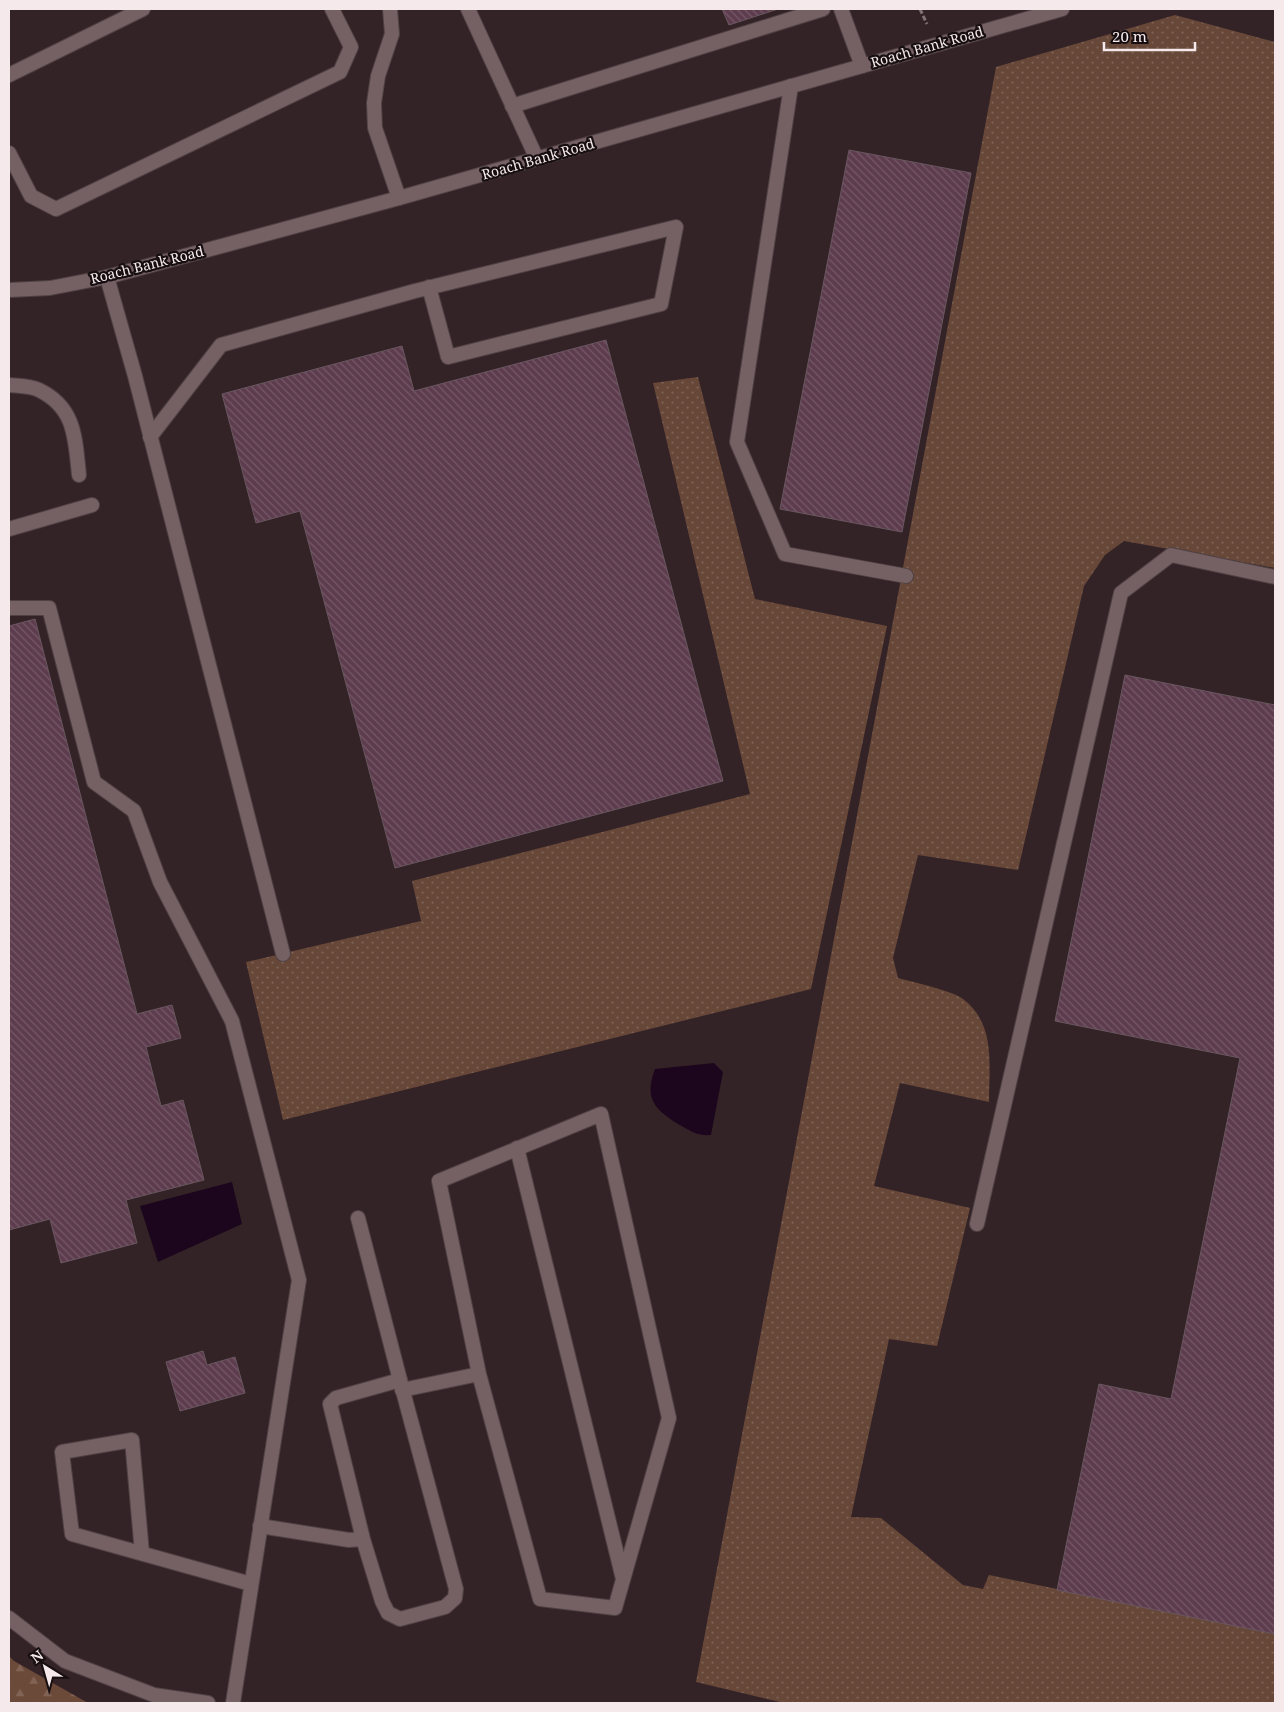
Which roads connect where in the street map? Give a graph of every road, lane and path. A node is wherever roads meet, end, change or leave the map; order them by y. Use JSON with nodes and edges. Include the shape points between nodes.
{"nodes":[{"id":1,"x":142,"y":9,"type":"edge"},
{"id":2,"x":332,"y":9,"type":"edge"},
{"id":3,"x":390,"y":9,"type":"edge"},
{"id":4,"x":468,"y":9,"type":"edge"},
{"id":5,"x":823,"y":9,"type":"edge"},
{"id":6,"x":841,"y":9,"type":"edge"},
{"id":7,"x":1062,"y":9,"type":"edge"},
{"id":8,"x":862,"y":66,"type":"junction"},
{"id":9,"x":9,"y":75,"type":"edge"},
{"id":10,"x":791,"y":86,"type":"junction"},
{"id":11,"x":512,"y":106,"type":"junction"},
{"id":12,"x":9,"y":154,"type":"edge"},
{"id":13,"x":537,"y":159,"type":"junction"},
{"id":14,"x":399,"y":198,"type":"junction"},
{"id":15,"x":107,"y":277,"type":"junction"},
{"id":16,"x":429,"y":287,"type":"junction"},
{"id":17,"x":9,"y":290,"type":"edge"},
{"id":18,"x":9,"y":385,"type":"edge"},
{"id":19,"x":150,"y":437,"type":"junction"},
{"id":20,"x":79,"y":475,"type":"dead end"},
{"id":21,"x":92,"y":505,"type":"dead end"},
{"id":22,"x":9,"y":528,"type":"edge"},
{"id":23,"x":906,"y":576,"type":"dead end"},
{"id":24,"x":1275,"y":577,"type":"edge"},
{"id":25,"x":9,"y":608,"type":"edge"},
{"id":26,"x":283,"y":954,"type":"dead end"},
{"id":27,"x":517,"y":1148,"type":"junction"},
{"id":28,"x":358,"y":1218,"type":"dead end"},
{"id":29,"x":977,"y":1224,"type":"dead end"},
{"id":30,"x":479,"y":1374,"type":"junction"},
{"id":31,"x":401,"y":1385,"type":"junction"},
{"id":32,"x":260,"y":1526,"type":"junction"},
{"id":33,"x":363,"y":1539,"type":"junction"},
{"id":34,"x":142,"y":1553,"type":"junction"},
{"id":35,"x":623,"y":1580,"type":"junction"},
{"id":36,"x":251,"y":1584,"type":"junction"},
{"id":37,"x":9,"y":1618,"type":"edge"},
{"id":38,"x":208,"y":1703,"type":"edge"},
{"id":39,"x":233,"y":1703,"type":"edge"}],
"edges":[{"from":1,"to":9,"type":"street"},
{"from":2,"to":12,"type":"street","via":[[351,47],[340,72],[56,209],[31,196]]},
{"from":3,"to":14,"type":"street","via":[[392,34],[378,76],[375,128]]},
{"from":4,"to":11,"type":"street"},
{"from":5,"to":11,"type":"street"},
{"from":6,"to":8,"type":"street"},
{"from":7,"to":8,"type":"street","name":"Roach Bank Road"},
{"from":8,"to":10,"type":"street","name":"Roach Bank Road"},
{"from":10,"to":13,"type":"street","name":"Roach Bank Road"},
{"from":10,"to":23,"type":"street","via":[[737,442],[785,554]]},
{"from":11,"to":13,"type":"street"},
{"from":13,"to":14,"type":"street","name":"Roach Bank Road"},
{"from":14,"to":15,"type":"street","name":"Roach Bank Road"},
{"from":15,"to":17,"type":"street","name":"Roach Bank Road","via":[[50,288]]},
{"from":15,"to":19,"type":"street"},
{"from":16,"to":16,"type":"street","via":[[667,230],[676,227],[661,304],[448,357]]},
{"from":16,"to":19,"type":"street","via":[[221,345]]},
{"from":18,"to":20,"type":"street","via":[[38,389],[64,408],[74,428]]},
{"from":19,"to":26,"type":"street"},
{"from":21,"to":22,"type":"street"},
{"from":24,"to":29,"type":"street","via":[[1171,555],[1121,593]]},
{"from":25,"to":32,"type":"street","via":[[49,608],[94,782],[134,811],[160,882],[232,1021],[299,1280]]},
{"from":27,"to":30,"type":"street","via":[[439,1181]]},
{"from":27,"to":35,"type":"street"},
{"from":27,"to":35,"type":"street","via":[[601,1114],[669,1418]]},
{"from":28,"to":31,"type":"street"},
{"from":30,"to":31,"type":"street"},
{"from":30,"to":35,"type":"street","via":[[540,1599],[615,1608]]},
{"from":31,"to":33,"type":"street","via":[[336,1398],[330,1404]]},
{"from":31,"to":33,"type":"street","via":[[456,1589],[455,1598],[445,1608],[400,1619],[388,1613]]},
{"from":32,"to":33,"type":"street","via":[[349,1540]]},
{"from":32,"to":36,"type":"street"},
{"from":34,"to":34,"type":"street","via":[[72,1534],[62,1452],[132,1440]]},
{"from":34,"to":36,"type":"street"},
{"from":36,"to":39,"type":"street"},
{"from":37,"to":38,"type":"street","via":[[65,1661],[154,1695]]}]}
